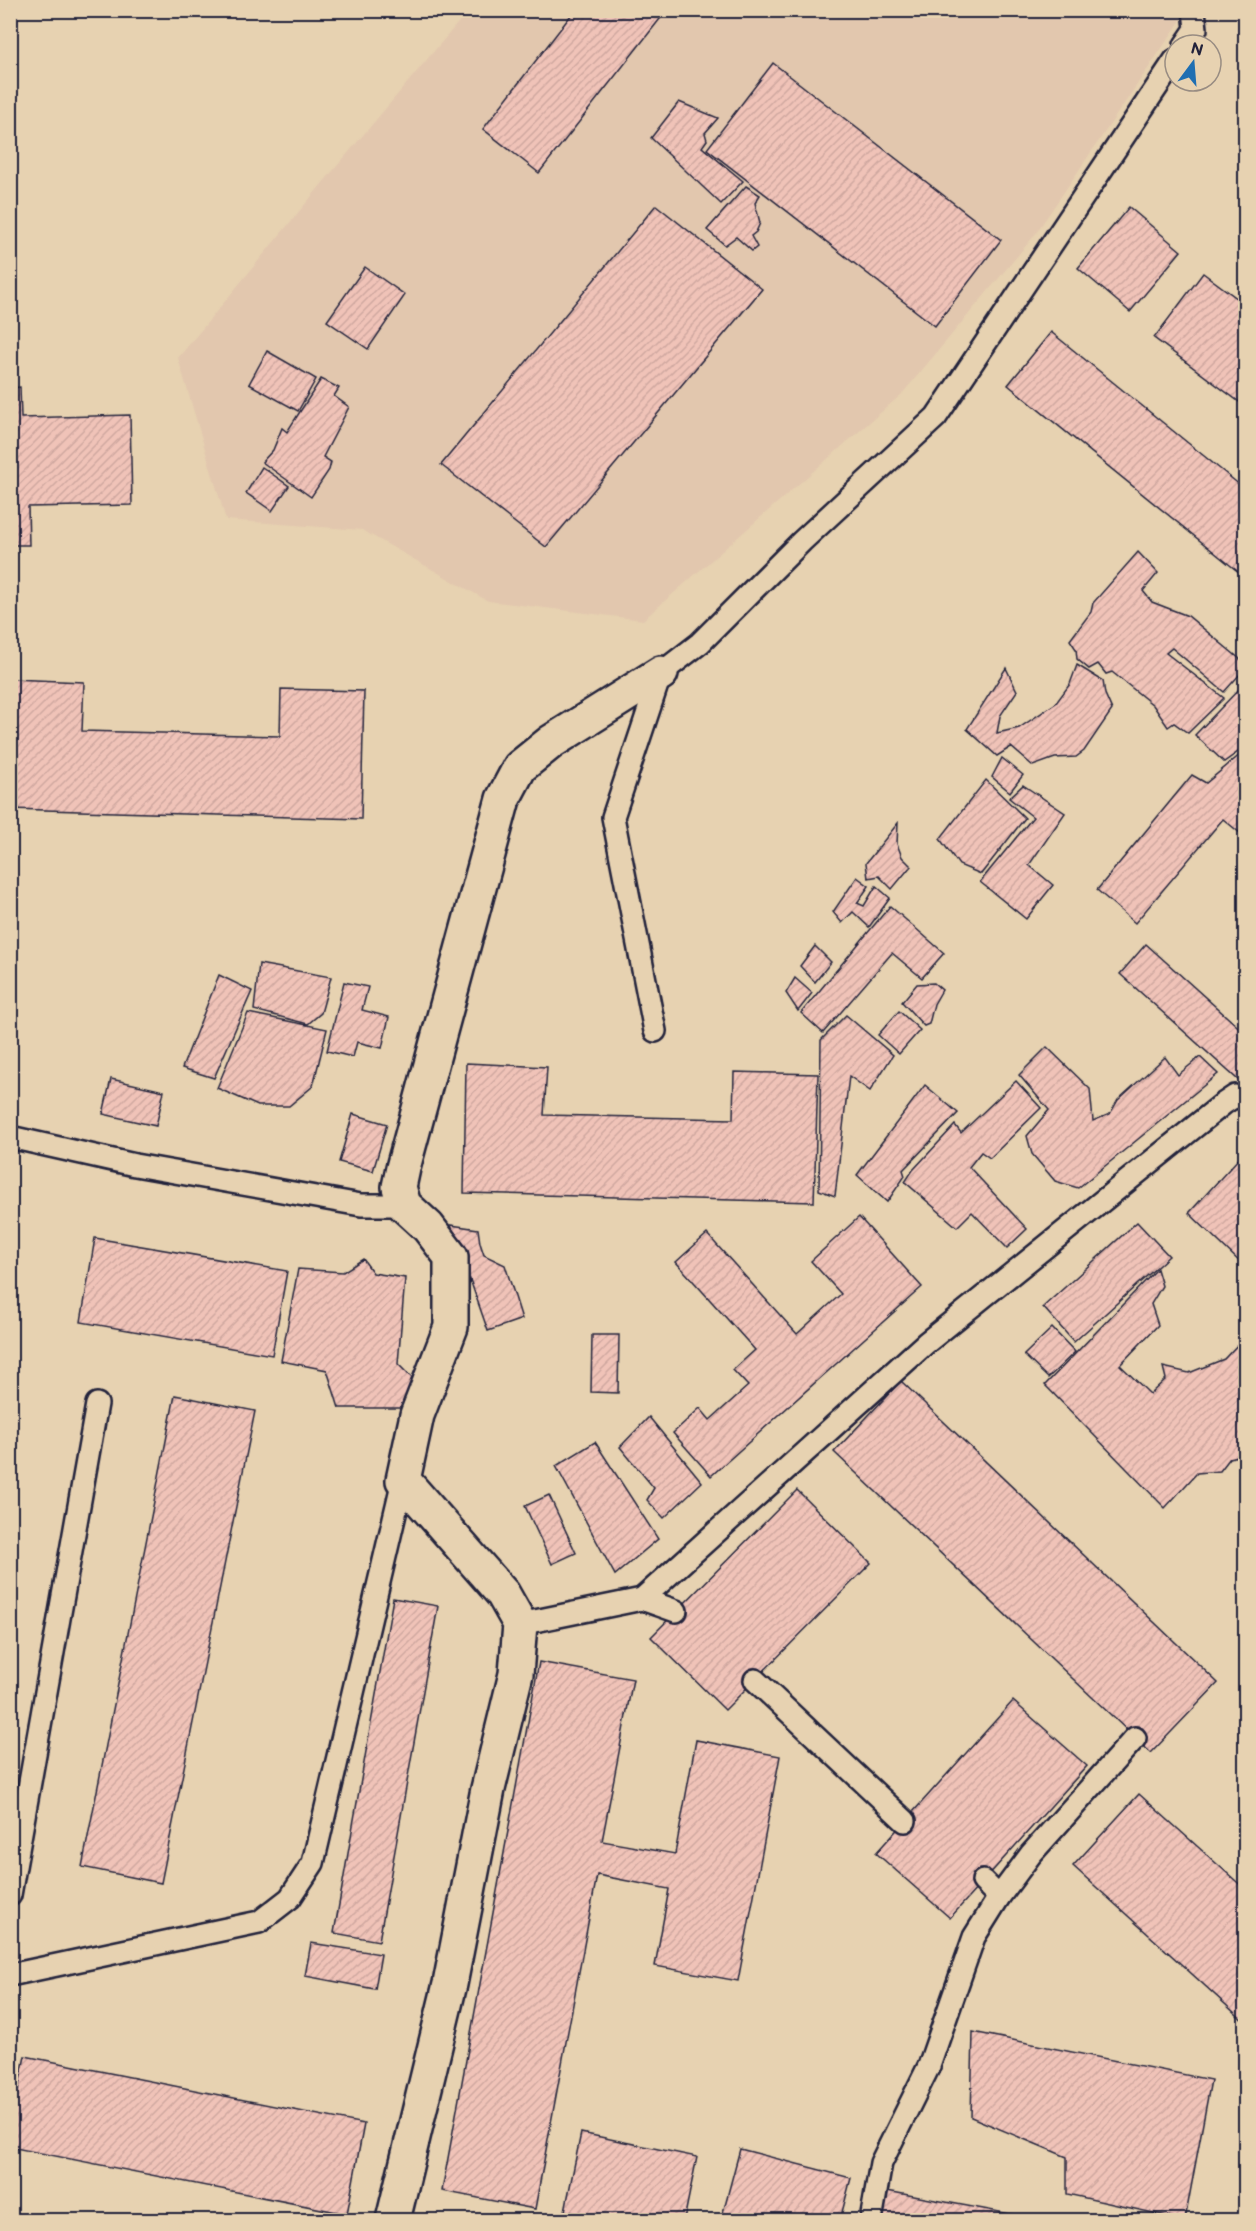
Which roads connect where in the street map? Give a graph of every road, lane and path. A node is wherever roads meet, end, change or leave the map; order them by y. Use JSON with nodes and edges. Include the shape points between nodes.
{"nodes":[{"id":1,"x":1194,"y":10,"type":"edge"},
{"id":2,"x":1193,"y":33,"type":"edge"},
{"id":3,"x":1163,"y":78,"type":"edge"},
{"id":4,"x":662,"y":673,"type":"junction"},
{"id":5,"x":656,"y":1031,"type":"dead end"},
{"id":6,"x":1245,"y":1100,"type":"edge"},
{"id":7,"x":10,"y":1137,"type":"edge"},
{"id":8,"x":404,"y":1205,"type":"junction"},
{"id":9,"x":97,"y":1404,"type":"dead end"},
{"id":10,"x":403,"y":1480,"type":"junction"},
{"id":11,"x":642,"y":1599,"type":"junction"},
{"id":12,"x":676,"y":1611,"type":"dead end"},
{"id":13,"x":520,"y":1624,"type":"junction"},
{"id":14,"x":755,"y":1680,"type":"dead end"},
{"id":15,"x":1135,"y":1738,"type":"dead end"},
{"id":16,"x":905,"y":1821,"type":"dead end"},
{"id":17,"x":16,"y":1832,"type":"edge"},
{"id":18,"x":983,"y":1881,"type":"dead end"},
{"id":19,"x":10,"y":1895,"type":"edge"},
{"id":20,"x":999,"y":1897,"type":"junction"},
{"id":21,"x":10,"y":1975,"type":"edge"},
{"id":22,"x":393,"y":2220,"type":"edge"},
{"id":23,"x":871,"y":2220,"type":"edge"}],
"edges":[{"from":1,"to":2,"type":"lane"},
{"from":3,"to":4,"type":"lane","via":[[936,417],[802,541],[700,643]]},
{"from":4,"to":5,"type":"lane","via":[[613,817]]},
{"from":4,"to":8,"type":"street","via":[[551,742],[520,767],[503,799],[403,1168],[399,1187]]},
{"from":6,"to":11,"type":"lane","via":[[1235,1096],[1223,1104],[926,1343]]},
{"from":7,"to":8,"type":"lane","via":[[135,1165],[361,1205]]},
{"from":8,"to":10,"type":"street","via":[[428,1227],[451,1257],[451,1327],[417,1415]]},
{"from":9,"to":17,"type":"lane"},
{"from":10,"to":13,"type":"street","via":[[503,1594]]},
{"from":10,"to":21,"type":"lane","via":[[313,1863],[290,1898],[259,1922]]},
{"from":11,"to":12,"type":"lane"},
{"from":11,"to":13,"type":"lane"},
{"from":13,"to":22,"type":"street","via":[[516,1674],[488,1789],[450,1984]]},
{"from":14,"to":16,"type":"lane"},
{"from":15,"to":20,"type":"lane","via":[[1031,1854]]},
{"from":17,"to":19,"type":"lane"},
{"from":18,"to":20,"type":"lane"},
{"from":20,"to":23,"type":"lane","via":[[974,1937],[929,2066],[881,2163]]}]}
